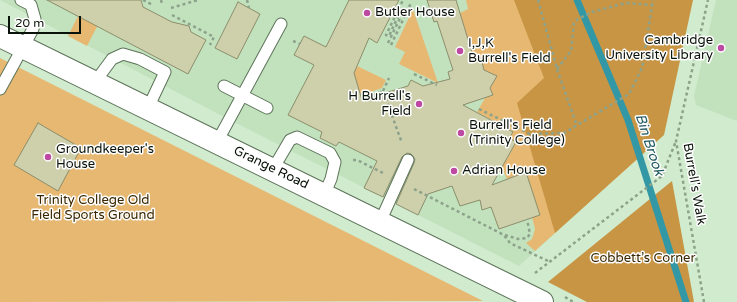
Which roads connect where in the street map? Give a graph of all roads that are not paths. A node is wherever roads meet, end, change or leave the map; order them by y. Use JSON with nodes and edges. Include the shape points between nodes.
{"nodes":[{"id":1,"x":21,"y":0,"type":"edge"},
{"id":2,"x":280,"y":24,"type":"dead end"},
{"id":3,"x":0,"y":36,"type":"edge"},
{"id":4,"x":24,"y":48,"type":"junction"},
{"id":5,"x":95,"y":82,"type":"junction"},
{"id":6,"x":224,"y":86,"type":"dead end"},
{"id":7,"x":0,"y":89,"type":"edge"},
{"id":8,"x":242,"y":96,"type":"junction"},
{"id":9,"x":148,"y":108,"type":"junction"},
{"id":10,"x":267,"y":108,"type":"dead end"},
{"id":11,"x":217,"y":142,"type":"junction"},
{"id":12,"x":408,"y":160,"type":"road end"},
{"id":13,"x":273,"y":169,"type":"junction"},
{"id":14,"x":324,"y":195,"type":"junction"},
{"id":15,"x":380,"y":222,"type":"junction"},
{"id":16,"x":542,"y":302,"type":"edge"}],
"edges":[{"from":1,"to":4,"type":"lane","via":[[30,5],[34,19],[33,29]]},
{"from":2,"to":8,"type":"lane"},
{"from":3,"to":4,"type":"street","name":"Grange Road"},
{"from":4,"to":5,"type":"street","name":"Grange Road"},
{"from":4,"to":7,"type":"lane"},
{"from":5,"to":9,"type":"street","name":"Grange Road"},
{"from":5,"to":9,"type":"lane","via":[[106,66],[118,56],[123,54],[140,58],[164,72]]},
{"from":6,"to":8,"type":"lane"},
{"from":8,"to":10,"type":"lane"},
{"from":8,"to":11,"type":"lane"},
{"from":9,"to":11,"type":"street","name":"Grange Road"},
{"from":11,"to":13,"type":"street","name":"Grange Road"},
{"from":12,"to":15,"type":"lane"},
{"from":13,"to":14,"type":"street","name":"Grange Road"},
{"from":13,"to":14,"type":"lane","via":[[290,140],[297,137],[330,154],[335,162]]},
{"from":14,"to":15,"type":"street","name":"Grange Road"},
{"from":15,"to":16,"type":"street","name":"Grange Road"}]}
